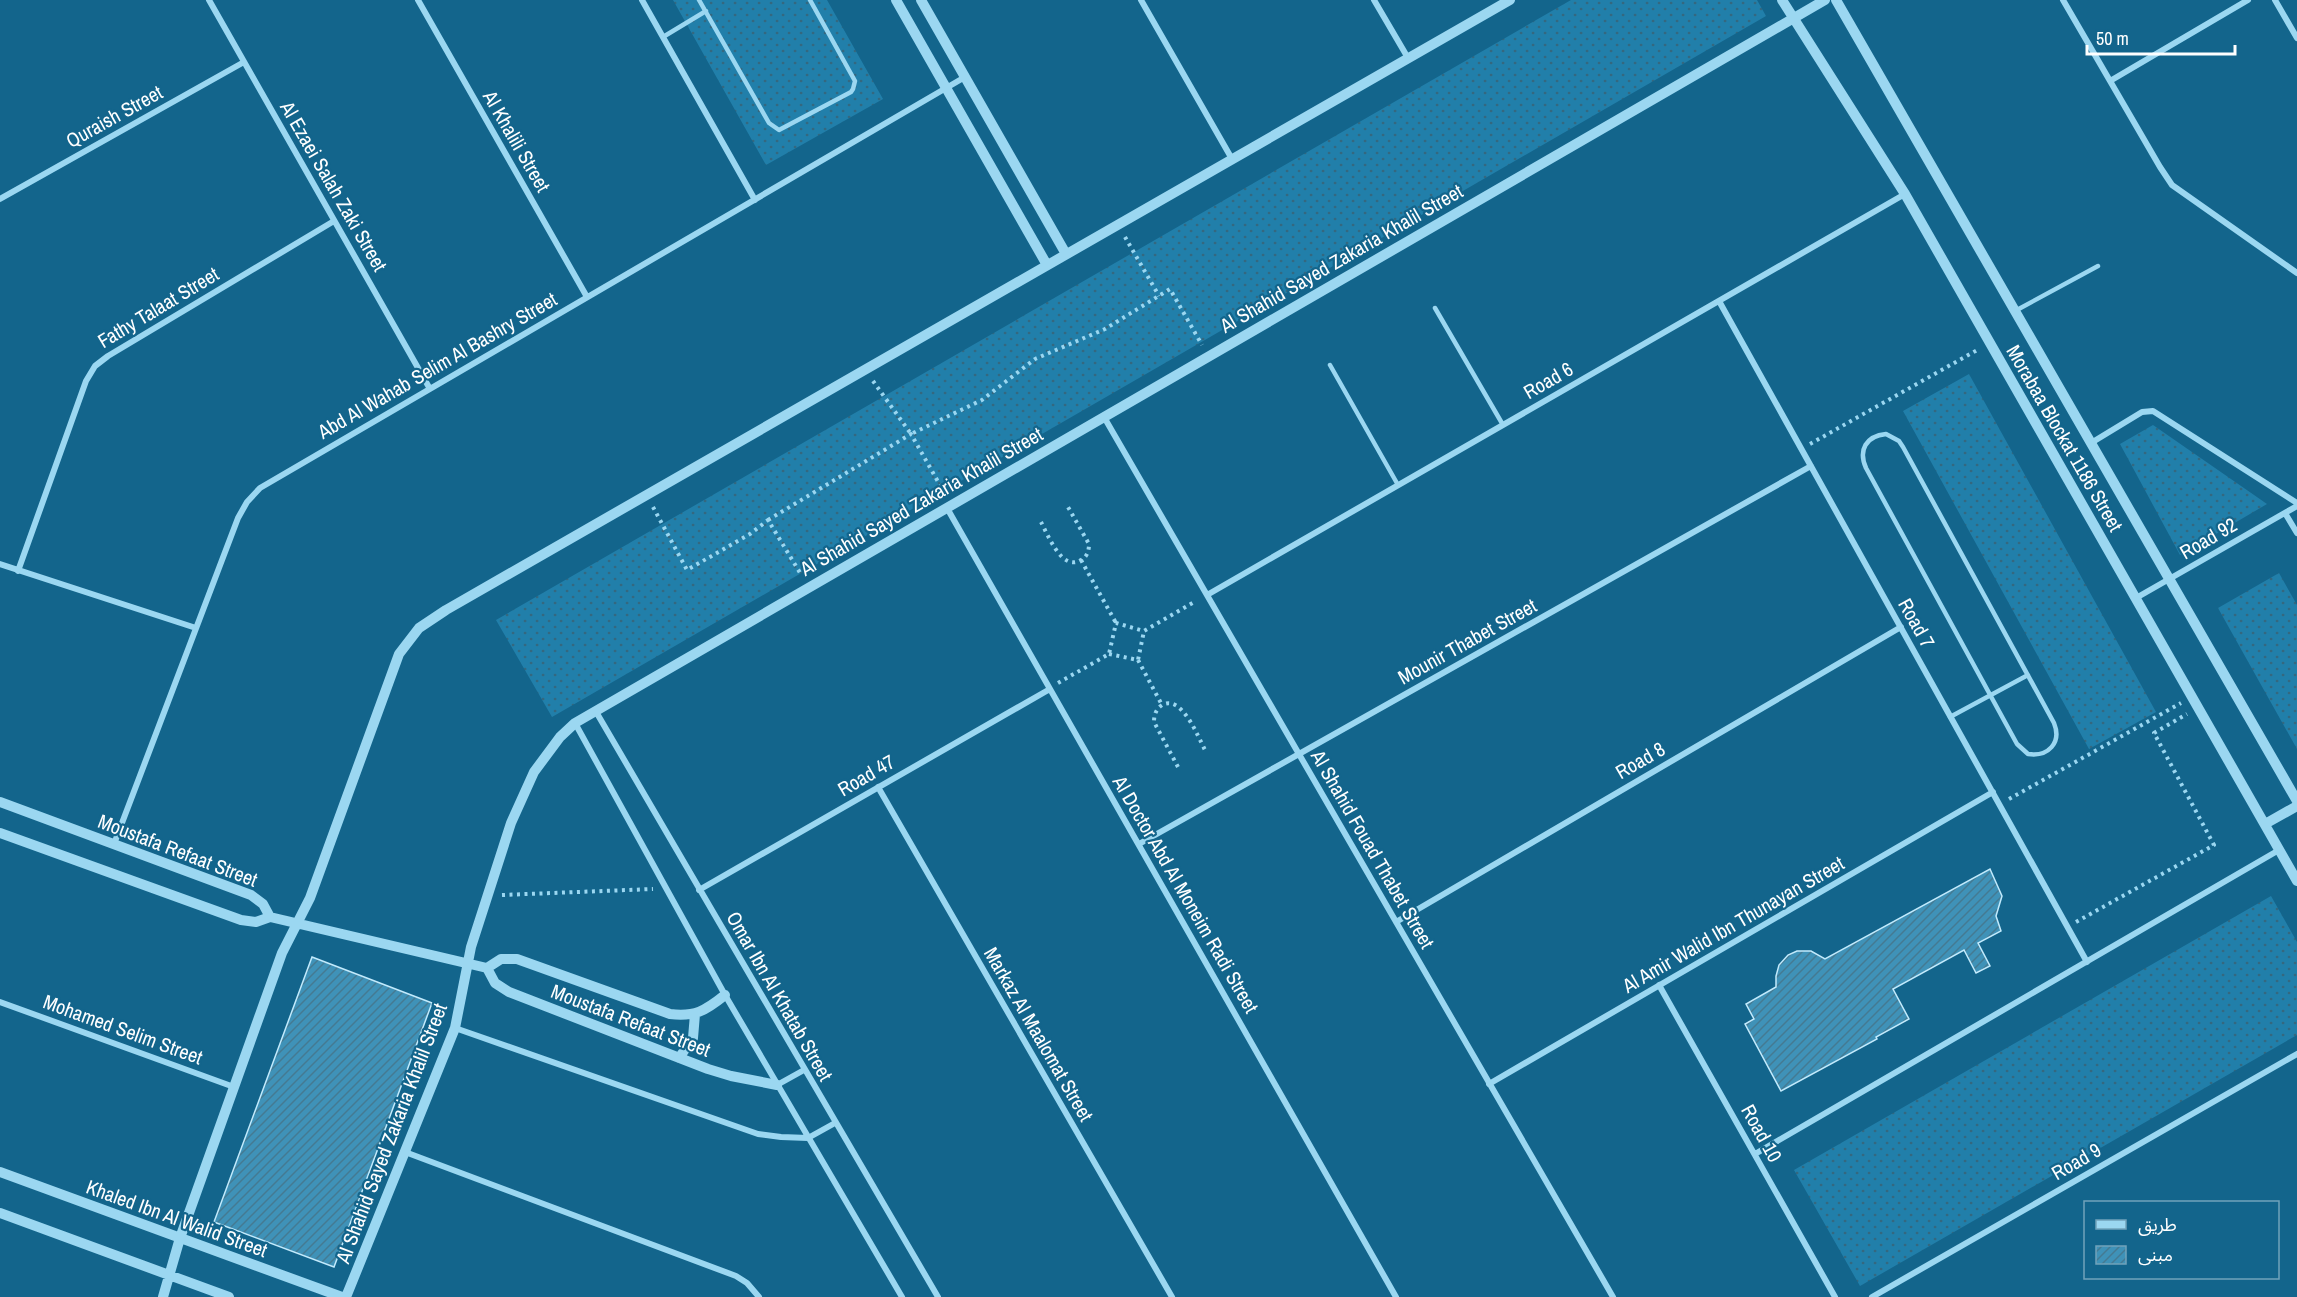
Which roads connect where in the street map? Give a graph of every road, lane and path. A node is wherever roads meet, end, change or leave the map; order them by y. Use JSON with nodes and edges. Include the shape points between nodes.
{"nodes":[{"id":1,"x":209,"y":0,"type":"edge"},
{"id":2,"x":418,"y":0,"type":"edge"},
{"id":3,"x":642,"y":0,"type":"edge"},
{"id":4,"x":699,"y":0,"type":"edge"},
{"id":5,"x":810,"y":0,"type":"edge"},
{"id":6,"x":896,"y":0,"type":"edge"},
{"id":7,"x":921,"y":0,"type":"edge"},
{"id":8,"x":1141,"y":0,"type":"edge"},
{"id":9,"x":1374,"y":0,"type":"edge"},
{"id":10,"x":1510,"y":0,"type":"edge"},
{"id":11,"x":1782,"y":0,"type":"edge"},
{"id":12,"x":1825,"y":0,"type":"edge"},
{"id":13,"x":1836,"y":0,"type":"edge"},
{"id":14,"x":2064,"y":0,"type":"edge"},
{"id":15,"x":2248,"y":0,"type":"edge"},
{"id":16,"x":2275,"y":0,"type":"edge"},
{"id":17,"x":706,"y":11,"type":"junction"},
{"id":18,"x":1793,"y":18,"type":"junction"},
{"id":19,"x":663,"y":37,"type":"junction"},
{"id":20,"x":2297,"y":38,"type":"edge"},
{"id":21,"x":1408,"y":58,"type":"junction"},
{"id":22,"x":244,"y":62,"type":"junction"},
{"id":23,"x":965,"y":77,"type":"junction"},
{"id":24,"x":2110,"y":81,"type":"junction"},
{"id":25,"x":946,"y":88,"type":"junction"},
{"id":26,"x":1232,"y":159,"type":"junction"},
{"id":27,"x":1905,"y":194,"type":"junction"},
{"id":28,"x":0,"y":199,"type":"edge"},
{"id":29,"x":755,"y":200,"type":"junction"},
{"id":30,"x":334,"y":221,"type":"junction"},
{"id":31,"x":1118,"y":225,"type":"junction"},
{"id":32,"x":1066,"y":254,"type":"junction"},
{"id":33,"x":1047,"y":266,"type":"junction"},
{"id":34,"x":2098,"y":266,"type":"dead end"},
{"id":35,"x":2297,"y":273,"type":"edge"},
{"id":36,"x":1159,"y":296,"type":"junction"},
{"id":37,"x":587,"y":297,"type":"junction"},
{"id":38,"x":1719,"y":301,"type":"junction"},
{"id":39,"x":1435,"y":308,"type":"dead end"},
{"id":40,"x":2015,"y":311,"type":"junction"},
{"id":41,"x":1990,"y":343,"type":"junction"},
{"id":42,"x":1209,"y":356,"type":"junction"},
{"id":43,"x":1330,"y":365,"type":"dead end"},
{"id":44,"x":866,"y":369,"type":"junction"},
{"id":45,"x":430,"y":389,"type":"junction"},
{"id":46,"x":1104,"y":417,"type":"junction"},
{"id":47,"x":1503,"y":425,"type":"junction"},
{"id":48,"x":911,"y":434,"type":"junction"},
{"id":49,"x":2091,"y":442,"type":"junction"},
{"id":50,"x":1802,"y":449,"type":"junction"},
{"id":51,"x":1811,"y":466,"type":"junction"},
{"id":52,"x":1398,"y":485,"type":"junction"},
{"id":53,"x":646,"y":495,"type":"junction"},
{"id":54,"x":2297,"y":505,"type":"edge"},
{"id":55,"x":949,"y":506,"type":"junction"},
{"id":56,"x":1068,"y":507,"type":"dead end"},
{"id":57,"x":2285,"y":513,"type":"junction"},
{"id":58,"x":768,"y":520,"type":"junction"},
{"id":59,"x":1041,"y":522,"type":"dead end"},
{"id":60,"x":2297,"y":533,"type":"edge"},
{"id":61,"x":1081,"y":561,"type":"junction"},
{"id":62,"x":0,"y":564,"type":"edge"},
{"id":63,"x":18,"y":571,"type":"junction"},
{"id":64,"x":2170,"y":579,"type":"junction"},
{"id":65,"x":808,"y":587,"type":"junction"},
{"id":66,"x":1207,"y":595,"type":"junction"},
{"id":67,"x":2136,"y":598,"type":"junction"},
{"id":68,"x":1116,"y":623,"type":"junction"},
{"id":69,"x":1901,"y":627,"type":"junction"},
{"id":70,"x":196,"y":628,"type":"junction"},
{"id":71,"x":1144,"y":631,"type":"junction"},
{"id":72,"x":1109,"y":654,"type":"junction"},
{"id":73,"x":1138,"y":660,"type":"junction"},
{"id":74,"x":2028,"y":675,"type":"junction"},
{"id":75,"x":1050,"y":689,"type":"junction"},
{"id":76,"x":1990,"y":695,"type":"junction"},
{"id":77,"x":2192,"y":697,"type":"junction"},
{"id":78,"x":1162,"y":705,"type":"junction"},
{"id":79,"x":2198,"y":708,"type":"junction"},
{"id":80,"x":595,"y":710,"type":"junction"},
{"id":81,"x":1950,"y":717,"type":"junction"},
{"id":82,"x":575,"y":723,"type":"junction"},
{"id":83,"x":1205,"y":750,"type":"dead end"},
{"id":84,"x":1299,"y":754,"type":"junction"},
{"id":85,"x":1178,"y":767,"type":"dead end"},
{"id":86,"x":878,"y":787,"type":"junction"},
{"id":87,"x":1992,"y":792,"type":"junction"},
{"id":88,"x":2297,"y":801,"type":"edge"},
{"id":89,"x":0,"y":802,"type":"edge"},
{"id":90,"x":2000,"y":805,"type":"junction"},
{"id":91,"x":2297,"y":806,"type":"edge"},
{"id":92,"x":2265,"y":824,"type":"junction"},
{"id":93,"x":0,"y":833,"type":"edge"},
{"id":94,"x":114,"y":844,"type":"junction"},
{"id":95,"x":1139,"y":844,"type":"junction"},
{"id":96,"x":2279,"y":850,"type":"junction"},
{"id":97,"x":2295,"y":873,"type":"edge"},
{"id":98,"x":666,"y":889,"type":"junction"},
{"id":99,"x":699,"y":890,"type":"junction"},
{"id":100,"x":487,"y":896,"type":"junction"},
{"id":101,"x":270,"y":917,"type":"junction"},
{"id":102,"x":1396,"y":922,"type":"junction"},
{"id":103,"x":298,"y":924,"type":"junction"},
{"id":104,"x":2067,"y":926,"type":"junction"},
{"id":105,"x":2087,"y":962,"type":"junction"},
{"id":106,"x":468,"y":964,"type":"junction"},
{"id":107,"x":487,"y":968,"type":"junction"},
{"id":108,"x":1659,"y":985,"type":"junction"},
{"id":109,"x":724,"y":995,"type":"junction"},
{"id":110,"x":0,"y":1002,"type":"edge"},
{"id":111,"x":695,"y":1014,"type":"junction"},
{"id":112,"x":455,"y":1028,"type":"junction"},
{"id":113,"x":2297,"y":1054,"type":"edge"},
{"id":114,"x":678,"y":1058,"type":"junction"},
{"id":115,"x":804,"y":1070,"type":"junction"},
{"id":116,"x":1489,"y":1084,"type":"junction"},
{"id":117,"x":777,"y":1085,"type":"junction"},
{"id":118,"x":234,"y":1086,"type":"junction"},
{"id":119,"x":835,"y":1123,"type":"junction"},
{"id":120,"x":808,"y":1138,"type":"junction"},
{"id":121,"x":405,"y":1152,"type":"junction"},
{"id":122,"x":1755,"y":1154,"type":"junction"},
{"id":123,"x":0,"y":1172,"type":"edge"},
{"id":124,"x":0,"y":1213,"type":"edge"},
{"id":125,"x":180,"y":1238,"type":"junction"},
{"id":126,"x":170,"y":1276,"type":"junction"},
{"id":127,"x":163,"y":1297,"type":"edge"},
{"id":128,"x":229,"y":1297,"type":"edge"},
{"id":129,"x":344,"y":1297,"type":"edge"},
{"id":130,"x":759,"y":1297,"type":"edge"},
{"id":131,"x":902,"y":1297,"type":"edge"},
{"id":132,"x":938,"y":1297,"type":"edge"},
{"id":133,"x":1172,"y":1297,"type":"edge"},
{"id":134,"x":1396,"y":1297,"type":"edge"},
{"id":135,"x":1613,"y":1297,"type":"edge"},
{"id":136,"x":1835,"y":1297,"type":"edge"},
{"id":137,"x":1872,"y":1297,"type":"edge"}],
"edges":[{"from":1,"to":22,"type":"street","name":"Al Ezaei Salah Zaki Street"},
{"from":2,"to":37,"type":"street","name":"Al Khalili Street"},
{"from":3,"to":19,"type":"street"},
{"from":4,"to":17,"type":"lane"},
{"from":5,"to":17,"type":"lane","via":[[855,85],[850,92],[779,130],[769,123]]},
{"from":6,"to":25,"type":"street"},
{"from":7,"to":23,"type":"street"},
{"from":8,"to":26,"type":"street"},
{"from":9,"to":21,"type":"street"},
{"from":10,"to":21,"type":"street"},
{"from":11,"to":18,"type":"street","name":"Morabaa Blockat 1186 Street"},
{"from":12,"to":18,"type":"street","name":"Al Shahid Sayed Zakaria Khalil Street"},
{"from":13,"to":40,"type":"street","name":"Morabaa Blockat 1186 Street"},
{"from":14,"to":24,"type":"street"},
{"from":15,"to":24,"type":"street"},
{"from":16,"to":20,"type":"street"},
{"from":17,"to":19,"type":"lane"},
{"from":18,"to":27,"type":"street","name":"Morabaa Blockat 1186 Street"},
{"from":18,"to":42,"type":"street","name":"Al Shahid Sayed Zakaria Khalil Street"},
{"from":19,"to":29,"type":"street"},
{"from":21,"to":26,"type":"street"},
{"from":22,"to":28,"type":"street","name":"Quraish Street"},
{"from":22,"to":30,"type":"street","name":"Al Ezaei Salah Zaki Street"},
{"from":23,"to":25,"type":"street","name":"Abd Al Wahab Selim Al Bashry Street"},
{"from":23,"to":32,"type":"street"},
{"from":24,"to":35,"type":"street","via":[[2172,185]]},
{"from":25,"to":29,"type":"street","name":"Abd Al Wahab Selim Al Bashry Street"},
{"from":25,"to":33,"type":"street"},
{"from":26,"to":31,"type":"street"},
{"from":27,"to":38,"type":"street","name":"Road 6"},
{"from":27,"to":41,"type":"street","name":"Morabaa Blockat 1186 Street"},
{"from":29,"to":37,"type":"street","name":"Abd Al Wahab Selim Al Bashry Street"},
{"from":30,"to":45,"type":"street","name":"Al Ezaei Salah Zaki Street"},
{"from":30,"to":63,"type":"street","name":"Fathy Talaat Street","via":[[95,366],[86,381]]},
{"from":31,"to":32,"type":"street"},
{"from":31,"to":36,"type":"path"},
{"from":32,"to":33,"type":"street"},
{"from":33,"to":44,"type":"street"},
{"from":34,"to":40,"type":"lane"},
{"from":36,"to":42,"type":"path","via":[[1170,289]]},
{"from":36,"to":48,"type":"path","via":[[1105,329],[1035,359],[982,400]]},
{"from":37,"to":45,"type":"street","name":"Abd Al Wahab Selim Al Bashry Street"},
{"from":38,"to":47,"type":"street","name":"Road 6"},
{"from":38,"to":50,"type":"street","name":"Road 7"},
{"from":39,"to":47,"type":"lane"},
{"from":40,"to":49,"type":"street","name":"Morabaa Blockat 1186 Street"},
{"from":41,"to":50,"type":"path"},
{"from":41,"to":67,"type":"street","name":"Morabaa Blockat 1186 Street"},
{"from":42,"to":46,"type":"street","name":"Al Shahid Sayed Zakaria Khalil Street"},
{"from":43,"to":52,"type":"lane"},
{"from":44,"to":48,"type":"path"},
{"from":44,"to":53,"type":"street"},
{"from":45,"to":70,"type":"street","name":"Abd Al Wahab Selim Al Bashry Street","via":[[253,495],[238,518]]},
{"from":46,"to":55,"type":"street","name":"Al Shahid Sayed Zakaria Khalil Street"},
{"from":46,"to":66,"type":"street","name":"Al Shahid Fouad Thabet Street"},
{"from":47,"to":52,"type":"street","name":"Road 6"},
{"from":48,"to":55,"type":"path"},
{"from":48,"to":58,"type":"path"},
{"from":49,"to":54,"type":"street","via":[[2142,412],[2153,411]]},
{"from":49,"to":64,"type":"street","name":"Morabaa Blockat 1186 Street"},
{"from":50,"to":51,"type":"street","name":"Road 7"},
{"from":51,"to":69,"type":"street","name":"Road 7"},
{"from":51,"to":84,"type":"street","name":"Mounir Thabet Street"},
{"from":52,"to":66,"type":"street","name":"Road 6"},
{"from":53,"to":58,"type":"path","via":[[687,570]]},
{"from":53,"to":103,"type":"street","via":[[446,610],[408,640],[393,669]]},
{"from":54,"to":57,"type":"street","name":"Road 92"},
{"from":55,"to":65,"type":"street","name":"Al Shahid Sayed Zakaria Khalil Street"},
{"from":55,"to":75,"type":"street","name":"Al Doctor Abd Al Moneim Radi Street"},
{"from":56,"to":61,"type":"path","via":[[1089,544]]},
{"from":57,"to":60,"type":"street"},
{"from":57,"to":64,"type":"street","name":"Road 92"},
{"from":58,"to":65,"type":"path"},
{"from":59,"to":61,"type":"path","via":[[1062,558],[1071,563]]},
{"from":61,"to":68,"type":"path"},
{"from":62,"to":63,"type":"street"},
{"from":63,"to":70,"type":"street"},
{"from":64,"to":67,"type":"street","name":"Road 92"},
{"from":64,"to":88,"type":"street","name":"Morabaa Blockat 1186 Street"},
{"from":65,"to":80,"type":"street","name":"Al Shahid Sayed Zakaria Khalil Street"},
{"from":66,"to":71,"type":"path"},
{"from":66,"to":84,"type":"street","name":"Al Shahid Fouad Thabet Street"},
{"from":67,"to":77,"type":"street","name":"Morabaa Blockat 1186 Street"},
{"from":68,"to":71,"type":"path"},
{"from":68,"to":72,"type":"path"},
{"from":69,"to":81,"type":"street","name":"Road 7"},
{"from":69,"to":102,"type":"street","name":"Road 8"},
{"from":70,"to":94,"type":"street","name":"Abd Al Wahab Selim Al Bashry Street"},
{"from":71,"to":73,"type":"path"},
{"from":72,"to":73,"type":"path"},
{"from":72,"to":75,"type":"path"},
{"from":73,"to":78,"type":"path"},
{"from":74,"to":76,"type":"lane"},
{"from":74,"to":76,"type":"lane","via":[[2057,730],[2054,744],[2044,754],[2022,750]]},
{"from":74,"to":76,"type":"lane","via":[[1903,447],[1886,434],[1871,438],[1862,452],[1862,460]]},
{"from":75,"to":86,"type":"street","name":"Road 47"},
{"from":75,"to":95,"type":"street","name":"Al Doctor Abd Al Moneim Radi Street"},
{"from":76,"to":81,"type":"lane"},
{"from":77,"to":79,"type":"street","name":"Morabaa Blockat 1186 Street"},
{"from":77,"to":90,"type":"path"},
{"from":78,"to":83,"type":"path","via":[[1172,703],[1181,707]]},
{"from":78,"to":85,"type":"path","via":[[1154,722]]},
{"from":79,"to":92,"type":"street","name":"Morabaa Blockat 1186 Street"},
{"from":79,"to":104,"type":"path","via":[[2154,733],[2214,845]]},
{"from":80,"to":82,"type":"street","name":"Al Shahid Sayed Zakaria Khalil Street"},
{"from":80,"to":99,"type":"street","name":"Omar Ibn Al Khatab Street"},
{"from":81,"to":87,"type":"street","name":"Road 7"},
{"from":82,"to":98,"type":"street"},
{"from":82,"to":100,"type":"street","name":"Al Shahid Sayed Zakaria Khalil Street","via":[[548,752],[522,794]]},
{"from":84,"to":95,"type":"street","name":"Mounir Thabet Street"},
{"from":84,"to":102,"type":"street","name":"Al Shahid Fouad Thabet Street"},
{"from":86,"to":99,"type":"street","name":"Road 47"},
{"from":86,"to":133,"type":"street","name":"Markaz Al Maalomat Street"},
{"from":87,"to":90,"type":"street","name":"Road 7"},
{"from":87,"to":108,"type":"street","name":"Al Amir Walid Ibn Thunayan Street"},
{"from":89,"to":94,"type":"street","name":"Moustafa Refaat Street"},
{"from":90,"to":104,"type":"street","name":"Road 7"},
{"from":91,"to":92,"type":"street"},
{"from":92,"to":96,"type":"street","name":"Morabaa Blockat 1186 Street"},
{"from":93,"to":101,"type":"street","via":[[241,920],[256,922]]},
{"from":94,"to":101,"type":"street","name":"Moustafa Refaat Street","via":[[251,895],[263,904]]},
{"from":95,"to":134,"type":"street","name":"Al Doctor Abd Al Moneim Radi Street"},
{"from":96,"to":97,"type":"street","name":"Morabaa Blockat 1186 Street"},
{"from":96,"to":105,"type":"street"},
{"from":98,"to":100,"type":"path"},
{"from":98,"to":109,"type":"street"},
{"from":99,"to":115,"type":"street","name":"Omar Ibn Al Khatab Street"},
{"from":100,"to":106,"type":"street","name":"Al Shahid Sayed Zakaria Khalil Street"},
{"from":101,"to":103,"type":"street"},
{"from":102,"to":116,"type":"street","name":"Al Shahid Fouad Thabet Street"},
{"from":103,"to":106,"type":"street"},
{"from":103,"to":118,"type":"street","via":[[282,953]]},
{"from":104,"to":105,"type":"street","name":"Road 7"},
{"from":105,"to":122,"type":"street"},
{"from":106,"to":107,"type":"street"},
{"from":106,"to":112,"type":"street","name":"Al Shahid Sayed Zakaria Khalil Street"},
{"from":107,"to":111,"type":"street","name":"Moustafa Refaat Street","via":[[501,959],[517,959],[670,1014]]},
{"from":107,"to":114,"type":"street","name":"Moustafa Refaat Street","via":[[501,989]]},
{"from":108,"to":116,"type":"street","name":"Al Amir Walid Ibn Thunayan Street"},
{"from":108,"to":122,"type":"street","name":"Road 10"},
{"from":109,"to":111,"type":"street","name":"Moustafa Refaat Street"},
{"from":109,"to":117,"type":"street"},
{"from":110,"to":118,"type":"street","name":"Mohamed Selim Street"},
{"from":111,"to":114,"type":"street","via":[[693,1038]]},
{"from":112,"to":120,"type":"street","via":[[758,1134]]},
{"from":112,"to":121,"type":"street","name":"Al Shahid Sayed Zakaria Khalil Street"},
{"from":113,"to":137,"type":"street","name":"Road 9"},
{"from":114,"to":117,"type":"street","name":"Moustafa Refaat Street","via":[[731,1077]]},
{"from":115,"to":117,"type":"street"},
{"from":115,"to":119,"type":"street","name":"Omar Ibn Al Khatab Street"},
{"from":116,"to":135,"type":"street","name":"Al Shahid Fouad Thabet Street"},
{"from":117,"to":120,"type":"street"},
{"from":118,"to":125,"type":"street"},
{"from":119,"to":120,"type":"street"},
{"from":119,"to":132,"type":"street","name":"Omar Ibn Al Khatab Street"},
{"from":120,"to":131,"type":"street"},
{"from":121,"to":129,"type":"street","name":"Al Shahid Sayed Zakaria Khalil Street"},
{"from":121,"to":130,"type":"street","via":[[736,1276]]},
{"from":122,"to":136,"type":"street","name":"Road 10"},
{"from":123,"to":125,"type":"street","name":"Khaled Ibn Al Walid Street"},
{"from":124,"to":126,"type":"street"},
{"from":125,"to":126,"type":"street"},
{"from":125,"to":129,"type":"street","name":"Khaled Ibn Al Walid Street"},
{"from":126,"to":127,"type":"street"},
{"from":126,"to":128,"type":"street"}]}
